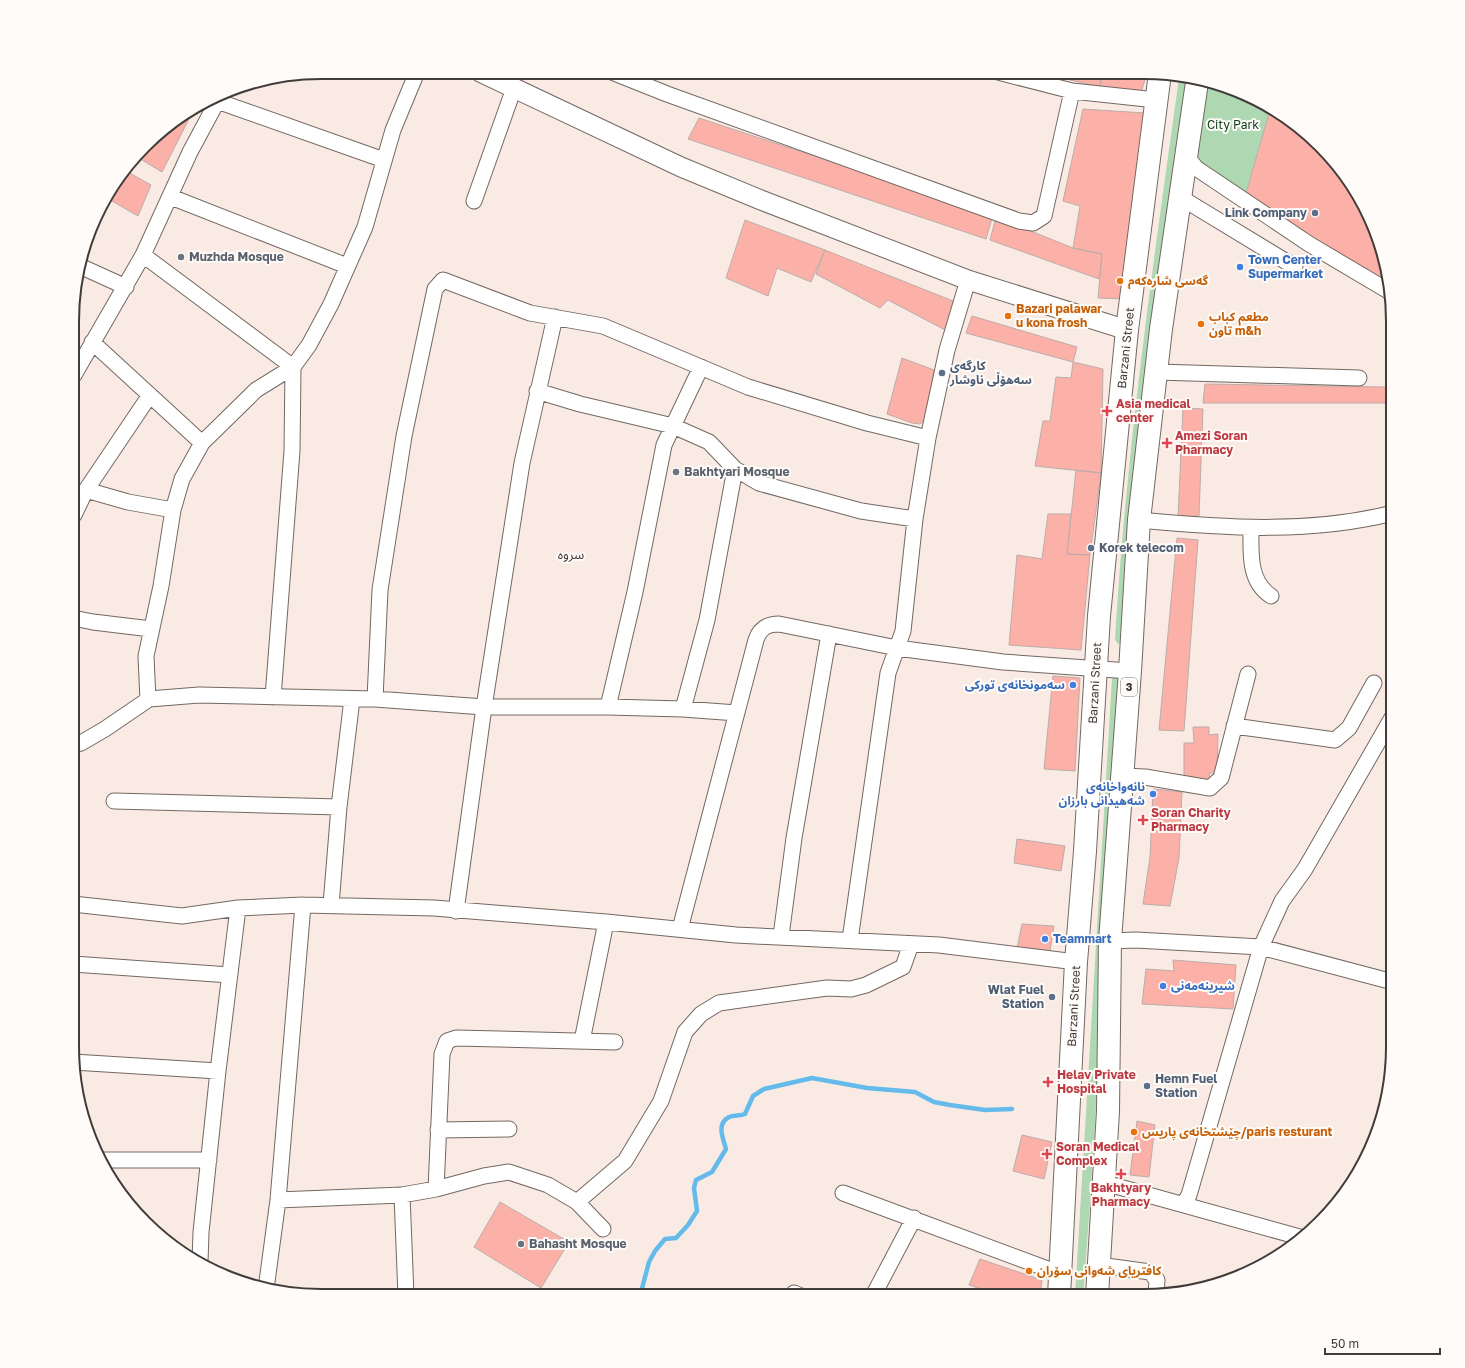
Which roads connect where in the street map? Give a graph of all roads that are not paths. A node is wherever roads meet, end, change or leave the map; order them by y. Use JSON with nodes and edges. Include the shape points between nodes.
{"nodes":[{"id":1,"x":414,"y":79,"type":"edge"},
{"id":2,"x":495,"y":79,"type":"edge"},
{"id":3,"x":629,"y":79,"type":"edge"},
{"id":4,"x":1038,"y":79,"type":"edge"},
{"id":5,"x":1159,"y":80,"type":"edge"},
{"id":6,"x":1196,"y":85,"type":"edge"},
{"id":7,"x":514,"y":88,"type":"junction"},
{"id":8,"x":1072,"y":91,"type":"junction"},
{"id":9,"x":1156,"y":100,"type":"junction"},
{"id":10,"x":220,"y":101,"type":"edge"},
{"id":11,"x":217,"y":103,"type":"edge"},
{"id":12,"x":1185,"y":154,"type":"junction"},
{"id":13,"x":384,"y":160,"type":"junction"},
{"id":14,"x":1179,"y":195,"type":"junction"},
{"id":15,"x":171,"y":197,"type":"junction"},
{"id":16,"x":474,"y":201,"type":"dead end"},
{"id":17,"x":143,"y":255,"type":"junction"},
{"id":18,"x":347,"y":266,"type":"junction"},
{"id":19,"x":85,"y":267,"type":"edge"},
{"id":20,"x":1295,"y":267,"type":"dead end"},
{"id":21,"x":968,"y":280,"type":"junction"},
{"id":22,"x":126,"y":286,"type":"junction"},
{"id":23,"x":1384,"y":288,"type":"edge"},
{"id":24,"x":555,"y":317,"type":"junction"},
{"id":25,"x":1127,"y":330,"type":"junction"},
{"id":26,"x":92,"y":342,"type":"junction"},
{"id":27,"x":79,"y":366,"type":"edge"},
{"id":28,"x":701,"y":367,"type":"junction"},
{"id":29,"x":293,"y":368,"type":"junction"},
{"id":30,"x":1157,"y":372,"type":"junction"},
{"id":31,"x":1359,"y":378,"type":"dead end"},
{"id":32,"x":537,"y":391,"type":"junction"},
{"id":33,"x":150,"y":395,"type":"junction"},
{"id":34,"x":673,"y":426,"type":"junction"},
{"id":35,"x":928,"y":438,"type":"junction"},
{"id":36,"x":202,"y":443,"type":"junction"},
{"id":37,"x":735,"y":469,"type":"junction"},
{"id":38,"x":86,"y":490,"type":"junction"},
{"id":39,"x":79,"y":505,"type":"edge"},
{"id":40,"x":173,"y":510,"type":"junction"},
{"id":41,"x":1386,"y":514,"type":"edge"},
{"id":42,"x":916,"y":519,"type":"junction"},
{"id":43,"x":1140,"y":520,"type":"junction"},
{"id":44,"x":1251,"y":528,"type":"junction"},
{"id":45,"x":1271,"y":596,"type":"dead end"},
{"id":46,"x":79,"y":619,"type":"edge"},
{"id":47,"x":152,"y":630,"type":"junction"},
{"id":48,"x":829,"y":634,"type":"junction"},
{"id":49,"x":897,"y":648,"type":"junction"},
{"id":50,"x":1095,"y":668,"type":"junction"},
{"id":51,"x":1130,"y":671,"type":"junction"},
{"id":52,"x":1248,"y":674,"type":"dead end"},
{"id":53,"x":1374,"y":683,"type":"dead end"},
{"id":54,"x":273,"y":697,"type":"junction"},
{"id":55,"x":352,"y":699,"type":"junction"},
{"id":56,"x":375,"y":699,"type":"junction"},
{"id":57,"x":148,"y":700,"type":"junction"},
{"id":58,"x":484,"y":707,"type":"junction"},
{"id":59,"x":608,"y":707,"type":"junction"},
{"id":60,"x":682,"y":709,"type":"junction"},
{"id":61,"x":738,"y":713,"type":"junction"},
{"id":62,"x":1234,"y":726,"type":"junction"},
{"id":63,"x":1386,"y":728,"type":"edge"},
{"id":64,"x":79,"y":744,"type":"edge"},
{"id":65,"x":1122,"y":776,"type":"junction"},
{"id":66,"x":114,"y":801,"type":"dead end"},
{"id":67,"x":339,"y":807,"type":"junction"},
{"id":68,"x":79,"y":905,"type":"edge"},
{"id":69,"x":303,"y":905,"type":"junction"},
{"id":70,"x":331,"y":905,"type":"junction"},
{"id":71,"x":238,"y":908,"type":"junction"},
{"id":72,"x":456,"y":911,"type":"junction"},
{"id":73,"x":606,"y":922,"type":"junction"},
{"id":74,"x":680,"y":929,"type":"junction"},
{"id":75,"x":781,"y":936,"type":"junction"},
{"id":76,"x":850,"y":940,"type":"junction"},
{"id":77,"x":1110,"y":941,"type":"junction"},
{"id":78,"x":911,"y":944,"type":"junction"},
{"id":79,"x":1261,"y":947,"type":"junction"},
{"id":80,"x":1076,"y":962,"type":"junction"},
{"id":81,"x":79,"y":964,"type":"edge"},
{"id":82,"x":230,"y":975,"type":"junction"},
{"id":83,"x":1386,"y":980,"type":"edge"},
{"id":84,"x":582,"y":1041,"type":"junction"},
{"id":85,"x":615,"y":1042,"type":"dead end"},
{"id":86,"x":80,"y":1062,"type":"edge"},
{"id":87,"x":218,"y":1071,"type":"junction"},
{"id":88,"x":509,"y":1129,"type":"dead end"},
{"id":89,"x":438,"y":1130,"type":"junction"},
{"id":90,"x":107,"y":1160,"type":"edge"},
{"id":91,"x":209,"y":1160,"type":"junction"},
{"id":92,"x":1105,"y":1183,"type":"junction"},
{"id":93,"x":436,"y":1190,"type":"junction"},
{"id":94,"x":843,"y":1193,"type":"dead end"},
{"id":95,"x":402,"y":1195,"type":"junction"},
{"id":96,"x":278,"y":1200,"type":"junction"},
{"id":97,"x":577,"y":1202,"type":"junction"},
{"id":98,"x":1184,"y":1204,"type":"junction"},
{"id":99,"x":914,"y":1218,"type":"junction"},
{"id":100,"x":603,"y":1229,"type":"dead end"},
{"id":101,"x":1295,"y":1236,"type":"edge"},
{"id":102,"x":200,"y":1257,"type":"edge"},
{"id":103,"x":1099,"y":1265,"type":"junction"},
{"id":104,"x":1061,"y":1274,"type":"junction"},
{"id":105,"x":267,"y":1283,"type":"edge"},
{"id":106,"x":1156,"y":1288,"type":"edge"},
{"id":107,"x":406,"y":1289,"type":"edge"},
{"id":108,"x":877,"y":1289,"type":"edge"},
{"id":109,"x":1060,"y":1289,"type":"edge"},
{"id":110,"x":1097,"y":1289,"type":"edge"}],
"edges":[{"from":1,"to":13,"type":"street","via":[[393,130]]},
{"from":2,"to":7,"type":"street"},
{"from":3,"to":8,"type":"street","via":[[1019,221],[1033,223],[1044,216]]},
{"from":4,"to":8,"type":"street"},
{"from":5,"to":9,"type":"highway","name":"Barzani Street"},
{"from":6,"to":12,"type":"highway","number":"3"},
{"from":7,"to":16,"type":"street"},
{"from":7,"to":21,"type":"street","via":[[680,167]]},
{"from":8,"to":9,"type":"street"},
{"from":9,"to":25,"type":"highway","name":"Barzani Street"},
{"from":10,"to":13,"type":"street"},
{"from":11,"to":15,"type":"street","via":[[190,152]]},
{"from":12,"to":14,"type":"highway","number":"3"},
{"from":12,"to":23,"type":"street","via":[[1196,168],[1309,244]]},
{"from":13,"to":18,"type":"street","via":[[365,227]]},
{"from":14,"to":20,"type":"street"},
{"from":14,"to":30,"type":"highway","number":"3","via":[[1160,329]]},
{"from":15,"to":17,"type":"street"},
{"from":15,"to":18,"type":"street"},
{"from":17,"to":22,"type":"street"},
{"from":17,"to":29,"type":"street"},
{"from":18,"to":29,"type":"street","via":[[331,304],[309,345]]},
{"from":19,"to":22,"type":"street"},
{"from":21,"to":25,"type":"street"},
{"from":21,"to":35,"type":"street","via":[[947,350]]},
{"from":22,"to":26,"type":"street"},
{"from":24,"to":28,"type":"street","via":[[603,326]]},
{"from":24,"to":32,"type":"street"},
{"from":24,"to":56,"type":"street","via":[[530,313],[443,280],[435,289],[404,436],[380,590]]},
{"from":25,"to":50,"type":"highway","name":"Barzani Street"},
{"from":26,"to":27,"type":"street"},
{"from":26,"to":33,"type":"street"},
{"from":28,"to":34,"type":"street"},
{"from":28,"to":35,"type":"street","via":[[748,387],[867,423]]},
{"from":29,"to":36,"type":"street","via":[[256,390]]},
{"from":29,"to":54,"type":"street","via":[[292,451]]},
{"from":30,"to":31,"type":"street"},
{"from":30,"to":43,"type":"highway","number":"3"},
{"from":32,"to":34,"type":"street"},
{"from":32,"to":58,"type":"street","via":[[522,462]]},
{"from":33,"to":36,"type":"street"},
{"from":33,"to":38,"type":"street"},
{"from":34,"to":37,"type":"street","via":[[709,442]]},
{"from":34,"to":59,"type":"street","via":[[664,445],[635,592]]},
{"from":35,"to":42,"type":"street"},
{"from":36,"to":40,"type":"street","via":[[182,478]]},
{"from":37,"to":42,"type":"street","via":[[758,483],[861,511]]},
{"from":37,"to":60,"type":"street","via":[[707,620]]},
{"from":38,"to":39,"type":"street"},
{"from":38,"to":40,"type":"street","via":[[128,502]]},
{"from":40,"to":47,"type":"street"},
{"from":41,"to":44,"type":"street","via":[[1333,524]]},
{"from":42,"to":49,"type":"street","via":[[903,631]]},
{"from":43,"to":44,"type":"street"},
{"from":43,"to":51,"type":"highway","number":"3"},
{"from":44,"to":45,"type":"street","via":[[1253,572],[1262,590]]},
{"from":46,"to":47,"type":"street"},
{"from":47,"to":57,"type":"street","via":[[146,656]]},
{"from":48,"to":49,"type":"street"},
{"from":48,"to":61,"type":"street","via":[[779,624],[764,627],[758,633]]},
{"from":48,"to":75,"type":"street","via":[[794,838]]},
{"from":49,"to":50,"type":"street","via":[[1004,662]]},
{"from":49,"to":76,"type":"street","via":[[888,673]]},
{"from":50,"to":51,"type":"street"},
{"from":50,"to":80,"type":"highway","name":"Barzani Street"},
{"from":51,"to":65,"type":"highway","number":"3"},
{"from":52,"to":62,"type":"street"},
{"from":53,"to":62,"type":"street","via":[[1349,728],[1336,740]]},
{"from":54,"to":55,"type":"street"},
{"from":54,"to":57,"type":"street","via":[[199,695]]},
{"from":55,"to":56,"type":"street"},
{"from":55,"to":67,"type":"street"},
{"from":56,"to":58,"type":"street"},
{"from":57,"to":64,"type":"street"},
{"from":58,"to":59,"type":"street"},
{"from":58,"to":72,"type":"street"},
{"from":59,"to":60,"type":"street"},
{"from":60,"to":61,"type":"street"},
{"from":61,"to":74,"type":"street"},
{"from":62,"to":65,"type":"street","via":[[1221,778],[1210,788]]},
{"from":63,"to":79,"type":"street","via":[[1305,869],[1282,901]]},
{"from":65,"to":77,"type":"highway","number":"3"},
{"from":66,"to":67,"type":"street"},
{"from":67,"to":70,"type":"street"},
{"from":68,"to":71,"type":"street","via":[[182,916]]},
{"from":69,"to":70,"type":"street"},
{"from":69,"to":71,"type":"street"},
{"from":69,"to":96,"type":"street"},
{"from":70,"to":72,"type":"street"},
{"from":71,"to":82,"type":"street"},
{"from":72,"to":73,"type":"street"},
{"from":73,"to":74,"type":"street"},
{"from":73,"to":84,"type":"street"},
{"from":74,"to":75,"type":"street"},
{"from":75,"to":76,"type":"street"},
{"from":76,"to":78,"type":"street"},
{"from":77,"to":79,"type":"street","via":[[1136,940]]},
{"from":77,"to":92,"type":"highway","number":"3"},
{"from":78,"to":80,"type":"street"},
{"from":78,"to":97,"type":"street","via":[[903,967],[866,985],[850,989],[827,988],[719,1003],[702,1014],[685,1032],[661,1101],[625,1161]]},
{"from":79,"to":83,"type":"street"},
{"from":79,"to":98,"type":"street","via":[[1191,1188]]},
{"from":80,"to":104,"type":"highway","name":"Barzani Street"},
{"from":81,"to":82,"type":"street"},
{"from":82,"to":87,"type":"street"},
{"from":84,"to":85,"type":"street"},
{"from":84,"to":89,"type":"street","via":[[456,1038],[447,1041],[442,1054]]},
{"from":86,"to":87,"type":"street"},
{"from":87,"to":91,"type":"street"},
{"from":88,"to":89,"type":"street"},
{"from":89,"to":93,"type":"street"},
{"from":90,"to":91,"type":"street"},
{"from":91,"to":102,"type":"street"},
{"from":92,"to":98,"type":"street"},
{"from":92,"to":103,"type":"highway","number":"3"},
{"from":93,"to":95,"type":"street"},
{"from":93,"to":97,"type":"street","via":[[484,1176],[509,1172],[548,1185]]},
{"from":94,"to":99,"type":"street"},
{"from":95,"to":96,"type":"street"},
{"from":95,"to":107,"type":"street"},
{"from":96,"to":105,"type":"street"},
{"from":97,"to":100,"type":"street"},
{"from":98,"to":101,"type":"street"},
{"from":99,"to":104,"type":"street"},
{"from":99,"to":108,"type":"street"},
{"from":103,"to":106,"type":"street","via":[[1150,1272],[1157,1280]]},
{"from":103,"to":110,"type":"highway","number":"3"},
{"from":104,"to":109,"type":"highway","name":"Barzani Street"}]}
